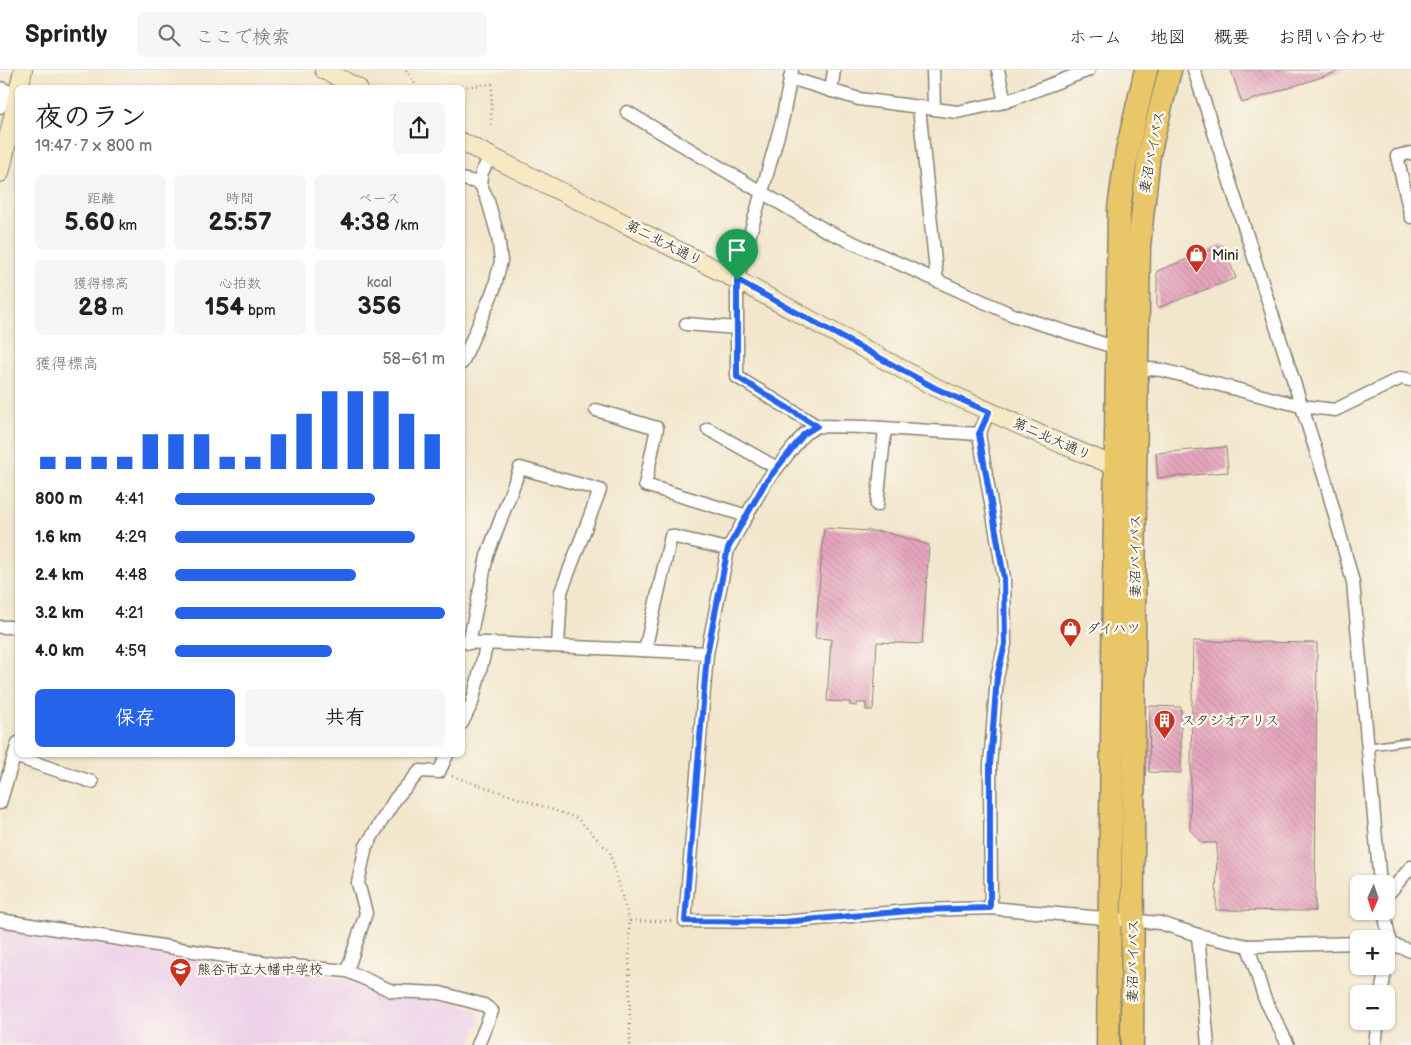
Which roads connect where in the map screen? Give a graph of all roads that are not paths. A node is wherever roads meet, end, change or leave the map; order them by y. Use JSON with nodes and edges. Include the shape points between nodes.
{"nodes":[{"id":1,"x":23,"y":70,"type":"edge"},
{"id":2,"x":324,"y":70,"type":"edge"},
{"id":3,"x":834,"y":70,"type":"edge"},
{"id":4,"x":933,"y":70,"type":"edge"},
{"id":5,"x":998,"y":70,"type":"edge"},
{"id":6,"x":1089,"y":70,"type":"edge"},
{"id":7,"x":1146,"y":70,"type":"edge"},
{"id":8,"x":1170,"y":70,"type":"edge"},
{"id":9,"x":1194,"y":70,"type":"edge"},
{"id":10,"x":791,"y":74,"type":"edge"},
{"id":11,"x":15,"y":85,"type":"edge"},
{"id":12,"x":352,"y":85,"type":"edge"},
{"id":13,"x":12,"y":91,"type":"edge"},
{"id":14,"x":831,"y":91,"type":"junction"},
{"id":15,"x":1005,"y":102,"type":"junction"},
{"id":16,"x":0,"y":107,"type":"edge"},
{"id":17,"x":919,"y":107,"type":"junction"},
{"id":18,"x":934,"y":108,"type":"junction"},
{"id":19,"x":627,"y":112,"type":"dead end"},
{"id":20,"x":13,"y":137,"type":"edge"},
{"id":21,"x":465,"y":144,"type":"edge"},
{"id":22,"x":1411,"y":153,"type":"edge"},
{"id":23,"x":490,"y":157,"type":"junction"},
{"id":24,"x":0,"y":173,"type":"edge"},
{"id":25,"x":465,"y":180,"type":"edge"},
{"id":26,"x":480,"y":183,"type":"junction"},
{"id":27,"x":762,"y":192,"type":"junction"},
{"id":28,"x":1411,"y":217,"type":"edge"},
{"id":29,"x":737,"y":280,"type":"junction"},
{"id":30,"x":937,"y":281,"type":"junction"},
{"id":31,"x":686,"y":324,"type":"dead end"},
{"id":32,"x":737,"y":328,"type":"junction"},
{"id":33,"x":1117,"y":348,"type":"junction"},
{"id":34,"x":465,"y":356,"type":"edge"},
{"id":35,"x":1138,"y":368,"type":"junction"},
{"id":36,"x":1411,"y":380,"type":"edge"},
{"id":37,"x":1301,"y":406,"type":"junction"},
{"id":38,"x":596,"y":410,"type":"dead end"},
{"id":39,"x":989,"y":412,"type":"junction"},
{"id":40,"x":817,"y":426,"type":"junction"},
{"id":41,"x":885,"y":428,"type":"junction"},
{"id":42,"x":708,"y":429,"type":"dead end"},
{"id":43,"x":979,"y":434,"type":"junction"},
{"id":44,"x":777,"y":468,"type":"junction"},
{"id":45,"x":1125,"y":470,"type":"junction"},
{"id":46,"x":877,"y":505,"type":"dead end"},
{"id":47,"x":747,"y":516,"type":"junction"},
{"id":48,"x":728,"y":548,"type":"junction"},
{"id":49,"x":0,"y":627,"type":"edge"},
{"id":50,"x":15,"y":628,"type":"edge"},
{"id":51,"x":466,"y":643,"type":"edge"},
{"id":52,"x":487,"y":644,"type":"junction"},
{"id":53,"x":558,"y":646,"type":"junction"},
{"id":54,"x":645,"y":650,"type":"junction"},
{"id":55,"x":707,"y":654,"type":"junction"},
{"id":56,"x":465,"y":717,"type":"edge"},
{"id":57,"x":1411,"y":741,"type":"edge"},
{"id":58,"x":1367,"y":747,"type":"junction"},
{"id":59,"x":15,"y":753,"type":"edge"},
{"id":60,"x":14,"y":756,"type":"joint"},
{"id":61,"x":17,"y":757,"type":"edge"},
{"id":62,"x":446,"y":757,"type":"edge"},
{"id":63,"x":92,"y":782,"type":"dead end"},
{"id":64,"x":0,"y":803,"type":"edge"},
{"id":65,"x":1411,"y":867,"type":"edge"},
{"id":66,"x":1379,"y":875,"type":"edge"},
{"id":67,"x":1395,"y":886,"type":"edge"},
{"id":68,"x":990,"y":908,"type":"junction"},
{"id":69,"x":0,"y":920,"type":"edge"},
{"id":70,"x":1109,"y":920,"type":"junction"},
{"id":71,"x":1133,"y":921,"type":"junction"},
{"id":72,"x":1198,"y":935,"type":"junction"},
{"id":73,"x":1350,"y":943,"type":"edge"},
{"id":74,"x":1395,"y":945,"type":"edge"},
{"id":75,"x":1248,"y":946,"type":"junction"},
{"id":76,"x":1411,"y":951,"type":"edge"},
{"id":77,"x":347,"y":971,"type":"junction"},
{"id":78,"x":1377,"y":1030,"type":"edge"},
{"id":79,"x":478,"y":1045,"type":"edge"},
{"id":80,"x":1108,"y":1045,"type":"edge"},
{"id":81,"x":1132,"y":1045,"type":"edge"},
{"id":82,"x":1208,"y":1045,"type":"edge"},
{"id":83,"x":1288,"y":1045,"type":"edge"},
{"id":84,"x":1376,"y":1045,"type":"edge"}],
"edges":[{"from":1,"to":11,"type":"street"},
{"from":2,"to":12,"type":"street"},
{"from":3,"to":14,"type":"street"},
{"from":4,"to":18,"type":"street"},
{"from":5,"to":15,"type":"street"},
{"from":6,"to":15,"type":"street"},
{"from":7,"to":33,"type":"highway","name":"妻沼バイパス","via":[[1119,209]]},
{"from":8,"to":35,"type":"highway","name":"妻沼バイパス","via":[[1149,154],[1142,210]]},
{"from":9,"to":37,"type":"street"},
{"from":10,"to":14,"type":"street"},
{"from":10,"to":27,"type":"street"},
{"from":13,"to":16,"type":"street"},
{"from":13,"to":20,"type":"street"},
{"from":14,"to":17,"type":"street","via":[[858,99]]},
{"from":15,"to":18,"type":"street","via":[[957,112]]},
{"from":17,"to":18,"type":"street"},
{"from":17,"to":30,"type":"street"},
{"from":19,"to":27,"type":"street"},
{"from":20,"to":24,"type":"street"},
{"from":21,"to":23,"type":"street","name":"第二北大通り"},
{"from":22,"to":28,"type":"street","via":[[1397,156]]},
{"from":23,"to":26,"type":"street"},
{"from":23,"to":29,"type":"street","name":"第二北大通り"},
{"from":25,"to":26,"type":"street"},
{"from":26,"to":34,"type":"street","via":[[498,236],[501,261],[494,289]]},
{"from":27,"to":29,"type":"street"},
{"from":27,"to":30,"type":"street","via":[[826,230]]},
{"from":29,"to":32,"type":"street"},
{"from":29,"to":39,"type":"street","name":"第二北大通り","via":[[935,388]]},
{"from":30,"to":33,"type":"street","via":[[1013,315]]},
{"from":31,"to":32,"type":"street"},
{"from":32,"to":40,"type":"street","via":[[737,377]]},
{"from":33,"to":45,"type":"highway","name":"妻沼バイパス"},
{"from":35,"to":37,"type":"street","via":[[1162,370]]},
{"from":35,"to":45,"type":"highway","name":"妻沼バイパス"},
{"from":36,"to":37,"type":"street","via":[[1401,378],[1335,410]]},
{"from":37,"to":58,"type":"street","via":[[1353,582]]},
{"from":38,"to":47,"type":"street","via":[[657,428],[645,485]]},
{"from":39,"to":43,"type":"street"},
{"from":39,"to":45,"type":"street","name":"第二北大通り"},
{"from":40,"to":41,"type":"street"},
{"from":40,"to":44,"type":"street","via":[[804,434]]},
{"from":41,"to":43,"type":"street"},
{"from":41,"to":46,"type":"street"},
{"from":42,"to":44,"type":"street"},
{"from":43,"to":68,"type":"street","via":[[1004,578],[1005,644],[997,677],[990,765]]},
{"from":44,"to":47,"type":"street"},
{"from":45,"to":70,"type":"highway","name":"妻沼バイパス"},
{"from":45,"to":71,"type":"highway","name":"妻沼バイパス"},
{"from":47,"to":48,"type":"street"},
{"from":48,"to":54,"type":"street","via":[[671,536]]},
{"from":48,"to":55,"type":"street"},
{"from":49,"to":50,"type":"street"},
{"from":51,"to":52,"type":"street"},
{"from":51,"to":53,"type":"street","via":[[486,556],[520,468],[600,490],[561,592]]},
{"from":52,"to":53,"type":"street"},
{"from":52,"to":56,"type":"street","via":[[472,703]]},
{"from":53,"to":54,"type":"street"},
{"from":54,"to":55,"type":"street"},
{"from":55,"to":68,"type":"street","via":[[685,921],[783,922],[920,910]]},
{"from":57,"to":58,"type":"lane"},
{"from":58,"to":66,"type":"street"},
{"from":59,"to":60,"type":"street"},
{"from":60,"to":64,"type":"street"},
{"from":61,"to":63,"type":"street"},
{"from":62,"to":77,"type":"street","via":[[439,772],[420,771],[396,798],[366,846],[358,883],[366,913]]},
{"from":65,"to":67,"type":"street"},
{"from":68,"to":70,"type":"street"},
{"from":69,"to":77,"type":"street","via":[[271,964]]},
{"from":70,"to":71,"type":"street"},
{"from":70,"to":80,"type":"highway","name":"妻沼バイパス"},
{"from":71,"to":72,"type":"street","via":[[1160,923]]},
{"from":71,"to":81,"type":"highway","name":"妻沼バイパス"},
{"from":72,"to":75,"type":"street"},
{"from":72,"to":82,"type":"street"},
{"from":73,"to":75,"type":"street"},
{"from":74,"to":76,"type":"street"},
{"from":75,"to":83,"type":"street","via":[[1264,997]]},
{"from":77,"to":79,"type":"street","via":[[392,992],[440,993],[484,1005],[492,1011]]},
{"from":78,"to":84,"type":"street"}]}
